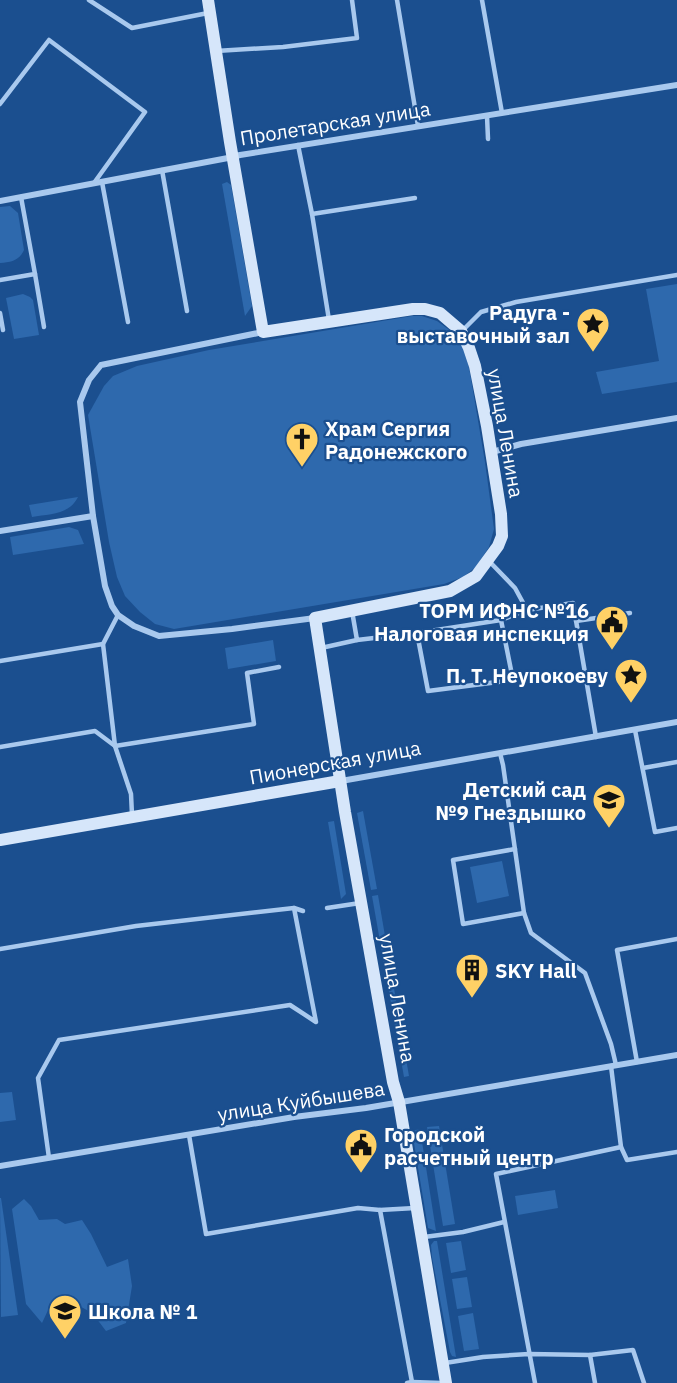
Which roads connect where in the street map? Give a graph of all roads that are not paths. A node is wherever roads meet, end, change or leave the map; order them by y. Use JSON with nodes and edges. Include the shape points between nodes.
{"nodes":[{"id":1,"x":89,"y":0,"type":"edge"},
{"id":2,"x":352,"y":0,"type":"edge"},
{"id":3,"x":397,"y":0,"type":"edge"},
{"id":4,"x":482,"y":0,"type":"edge"},
{"id":5,"x":209,"y":6,"type":"edge"},
{"id":6,"x":216,"y":51,"type":"junction"},
{"id":7,"x":677,"y":85,"type":"edge"},
{"id":8,"x":0,"y":104,"type":"edge"},
{"id":9,"x":502,"y":113,"type":"junction"},
{"id":10,"x":487,"y":116,"type":"junction"},
{"id":11,"x":418,"y":126,"type":"junction"},
{"id":12,"x":489,"y":139,"type":"dead end"},
{"id":13,"x":298,"y":145,"type":"junction"},
{"id":14,"x":233,"y":157,"type":"junction"},
{"id":15,"x":162,"y":170,"type":"junction"},
{"id":16,"x":102,"y":182,"type":"junction"},
{"id":17,"x":94,"y":183,"type":"junction"},
{"id":18,"x":21,"y":197,"type":"junction"},
{"id":19,"x":415,"y":198,"type":"dead end"},
{"id":20,"x":0,"y":201,"type":"edge"},
{"id":21,"x":312,"y":214,"type":"junction"},
{"id":22,"x":35,"y":274,"type":"junction"},
{"id":23,"x":677,"y":275,"type":"edge"},
{"id":24,"x":0,"y":280,"type":"edge"},
{"id":25,"x":187,"y":311,"type":"dead end"},
{"id":26,"x":0,"y":313,"type":"edge"},
{"id":27,"x":128,"y":322,"type":"dead end"},
{"id":28,"x":330,"y":322,"type":"junction"},
{"id":29,"x":45,"y":327,"type":"dead end"},
{"id":30,"x":3,"y":330,"type":"dead end"},
{"id":31,"x":461,"y":331,"type":"junction"},
{"id":32,"x":263,"y":332,"type":"junction"},
{"id":33,"x":677,"y":418,"type":"edge"},
{"id":34,"x":491,"y":452,"type":"junction"},
{"id":35,"x":93,"y":516,"type":"junction"},
{"id":36,"x":0,"y":531,"type":"edge"},
{"id":37,"x":488,"y":560,"type":"junction"},
{"id":38,"x":527,"y":610,"type":"junction"},
{"id":39,"x":352,"y":611,"type":"junction"},
{"id":40,"x":630,"y":613,"type":"dead end"},
{"id":41,"x":118,"y":615,"type":"junction"},
{"id":42,"x":315,"y":618,"type":"junction"},
{"id":43,"x":501,"y":620,"type":"junction"},
{"id":44,"x":576,"y":621,"type":"junction"},
{"id":45,"x":417,"y":633,"type":"junction"},
{"id":46,"x":357,"y":640,"type":"junction"},
{"id":47,"x":103,"y":644,"type":"junction"},
{"id":48,"x":320,"y":648,"type":"junction"},
{"id":49,"x":0,"y":661,"type":"edge"},
{"id":50,"x":279,"y":667,"type":"dead end"},
{"id":51,"x":677,"y":722,"type":"edge"},
{"id":52,"x":635,"y":730,"type":"junction"},
{"id":53,"x":596,"y":737,"type":"junction"},
{"id":54,"x":115,"y":746,"type":"junction"},
{"id":55,"x":0,"y":747,"type":"edge"},
{"id":56,"x":500,"y":753,"type":"junction"},
{"id":57,"x":677,"y":762,"type":"edge"},
{"id":58,"x":643,"y":768,"type":"junction"},
{"id":59,"x":340,"y":781,"type":"junction"},
{"id":60,"x":133,"y":817,"type":"junction"},
{"id":61,"x":677,"y":828,"type":"edge"},
{"id":62,"x":0,"y":840,"type":"edge"},
{"id":63,"x":515,"y":849,"type":"junction"},
{"id":64,"x":362,"y":903,"type":"junction"},
{"id":65,"x":294,"y":908,"type":"junction"},
{"id":66,"x":327,"y":908,"type":"dead end"},
{"id":67,"x":303,"y":911,"type":"dead end"},
{"id":68,"x":524,"y":914,"type":"junction"},
{"id":69,"x":677,"y":939,"type":"edge"},
{"id":70,"x":0,"y":949,"type":"edge"},
{"id":71,"x":677,"y":1055,"type":"edge"},
{"id":72,"x":637,"y":1062,"type":"junction"},
{"id":73,"x":613,"y":1066,"type":"junction"},
{"id":74,"x":399,"y":1102,"type":"junction"},
{"id":75,"x":189,"y":1135,"type":"junction"},
{"id":76,"x":621,"y":1147,"type":"junction"},
{"id":77,"x":677,"y":1152,"type":"edge"},
{"id":78,"x":49,"y":1158,"type":"junction"},
{"id":79,"x":0,"y":1166,"type":"edge"},
{"id":80,"x":417,"y":1208,"type":"junction"},
{"id":81,"x":381,"y":1210,"type":"junction"},
{"id":82,"x":504,"y":1222,"type":"junction"},
{"id":83,"x":422,"y":1238,"type":"junction"},
{"id":84,"x":529,"y":1354,"type":"junction"},
{"id":85,"x":590,"y":1355,"type":"junction"},
{"id":86,"x":443,"y":1364,"type":"junction"},
{"id":87,"x":409,"y":1382,"type":"edge"},
{"id":88,"x":444,"y":1383,"type":"edge"},
{"id":89,"x":535,"y":1383,"type":"edge"},
{"id":90,"x":595,"y":1383,"type":"edge"},
{"id":91,"x":645,"y":1383,"type":"edge"}],
"edges":[{"from":1,"to":5,"type":"lane","via":[[132,28]]},
{"from":2,"to":6,"type":"lane","via":[[357,38]]},
{"from":3,"to":11,"type":"lane"},
{"from":4,"to":9,"type":"lane"},
{"from":5,"to":6,"type":"street"},
{"from":6,"to":14,"type":"street"},
{"from":7,"to":9,"type":"street","name":"Пролетарская улица"},
{"from":8,"to":17,"type":"lane","via":[[49,40],[145,112]]},
{"from":9,"to":10,"type":"street","name":"Пролетарская улица"},
{"from":10,"to":11,"type":"street","name":"Пролетарская улица"},
{"from":10,"to":12,"type":"lane"},
{"from":11,"to":13,"type":"street","name":"Пролетарская улица"},
{"from":13,"to":14,"type":"street","name":"Пролетарская улица"},
{"from":13,"to":21,"type":"lane"},
{"from":14,"to":15,"type":"street","name":"Пролетарская улица"},
{"from":14,"to":32,"type":"street"},
{"from":15,"to":16,"type":"street","name":"Пролетарская улица"},
{"from":15,"to":25,"type":"lane"},
{"from":16,"to":17,"type":"street","name":"Пролетарская улица"},
{"from":16,"to":27,"type":"lane"},
{"from":17,"to":18,"type":"street","name":"Пролетарская улица"},
{"from":18,"to":20,"type":"street","name":"Пролетарская улица"},
{"from":18,"to":22,"type":"lane"},
{"from":19,"to":21,"type":"lane"},
{"from":21,"to":28,"type":"lane"},
{"from":22,"to":24,"type":"lane"},
{"from":22,"to":29,"type":"lane"},
{"from":23,"to":31,"type":"lane","via":[[516,302],[481,312]]},
{"from":26,"to":30,"type":"lane"},
{"from":28,"to":31,"type":"street","name":"улица Ленина","via":[[425,309],[440,313]]},
{"from":28,"to":32,"type":"street","name":"улица Ленина"},
{"from":31,"to":34,"type":"street","name":"улица Ленина","via":[[475,366]]},
{"from":32,"to":35,"type":"street","name":"улица Ленина","via":[[101,365],[88,380],[80,402]]},
{"from":33,"to":34,"type":"street"},
{"from":34,"to":37,"type":"street","name":"улица Ленина","via":[[502,536]]},
{"from":35,"to":36,"type":"street"},
{"from":35,"to":41,"type":"street","name":"улица Ленина","via":[[105,586]]},
{"from":37,"to":38,"type":"lane","via":[[515,588]]},
{"from":37,"to":39,"type":"street","name":"улица Ленина","via":[[476,576],[450,591]]},
{"from":38,"to":43,"type":"lane"},
{"from":38,"to":44,"type":"lane","via":[[573,603]]},
{"from":39,"to":42,"type":"street","name":"улица Ленина"},
{"from":39,"to":46,"type":"lane"},
{"from":40,"to":44,"type":"lane"},
{"from":41,"to":42,"type":"street","name":"улица Ленина","via":[[159,636]]},
{"from":41,"to":47,"type":"lane"},
{"from":42,"to":48,"type":"street","name":"улица Ленина"},
{"from":43,"to":45,"type":"lane"},
{"from":43,"to":45,"type":"lane","via":[[513,680],[428,691]]},
{"from":44,"to":53,"type":"lane"},
{"from":45,"to":46,"type":"lane"},
{"from":46,"to":48,"type":"lane"},
{"from":47,"to":49,"type":"lane"},
{"from":47,"to":54,"type":"lane"},
{"from":48,"to":59,"type":"street","name":"улица Ленина"},
{"from":50,"to":54,"type":"lane","via":[[247,673],[254,724]]},
{"from":51,"to":52,"type":"street","name":"Пионерская улица"},
{"from":52,"to":53,"type":"street","name":"Пионерская улица"},
{"from":52,"to":58,"type":"lane"},
{"from":53,"to":56,"type":"street","name":"Пионерская улица"},
{"from":54,"to":55,"type":"lane","via":[[95,731]]},
{"from":54,"to":60,"type":"lane","via":[[131,794]]},
{"from":56,"to":59,"type":"street","name":"Пионерская улица"},
{"from":56,"to":63,"type":"lane"},
{"from":57,"to":58,"type":"lane"},
{"from":58,"to":61,"type":"lane","via":[[655,832]]},
{"from":59,"to":60,"type":"street","name":"Пионерская улица"},
{"from":59,"to":64,"type":"street","name":"улица Ленина"},
{"from":60,"to":62,"type":"street","name":"Пионерская улица"},
{"from":63,"to":68,"type":"lane"},
{"from":63,"to":68,"type":"lane","via":[[453,860],[463,924]]},
{"from":64,"to":66,"type":"lane"},
{"from":64,"to":74,"type":"street","name":"улица Ленина"},
{"from":65,"to":67,"type":"lane"},
{"from":65,"to":70,"type":"lane","via":[[136,926]]},
{"from":65,"to":78,"type":"lane","via":[[316,1022],[290,1005],[59,1040],[38,1078]]},
{"from":68,"to":73,"type":"lane","via":[[531,933],[585,973],[611,1044]]},
{"from":69,"to":72,"type":"lane","via":[[617,950]]},
{"from":71,"to":72,"type":"street","name":"улица Куйбышева"},
{"from":72,"to":73,"type":"street","name":"улица Куйбышева"},
{"from":73,"to":74,"type":"street","name":"улица Куйбышева"},
{"from":73,"to":76,"type":"lane"},
{"from":74,"to":75,"type":"street","name":"улица Куйбышева"},
{"from":74,"to":80,"type":"street","name":"улица Ленина"},
{"from":75,"to":78,"type":"street","name":"улица Куйбышева"},
{"from":75,"to":81,"type":"lane","via":[[206,1234],[358,1208]]},
{"from":76,"to":77,"type":"lane","via":[[627,1160]]},
{"from":76,"to":82,"type":"lane","via":[[496,1174]]},
{"from":78,"to":79,"type":"street","name":"улица Куйбышева"},
{"from":80,"to":81,"type":"lane"},
{"from":80,"to":83,"type":"street","name":"улица Ленина"},
{"from":81,"to":87,"type":"lane"},
{"from":82,"to":83,"type":"lane"},
{"from":82,"to":84,"type":"lane"},
{"from":83,"to":86,"type":"street","name":"улица Ленина"},
{"from":84,"to":85,"type":"lane"},
{"from":84,"to":86,"type":"lane"},
{"from":84,"to":89,"type":"lane"},
{"from":85,"to":90,"type":"lane"},
{"from":85,"to":91,"type":"lane","via":[[633,1350]]},
{"from":86,"to":88,"type":"street","name":"улица Ленина"},
{"from":87,"to":88,"type":"lane"}]}
